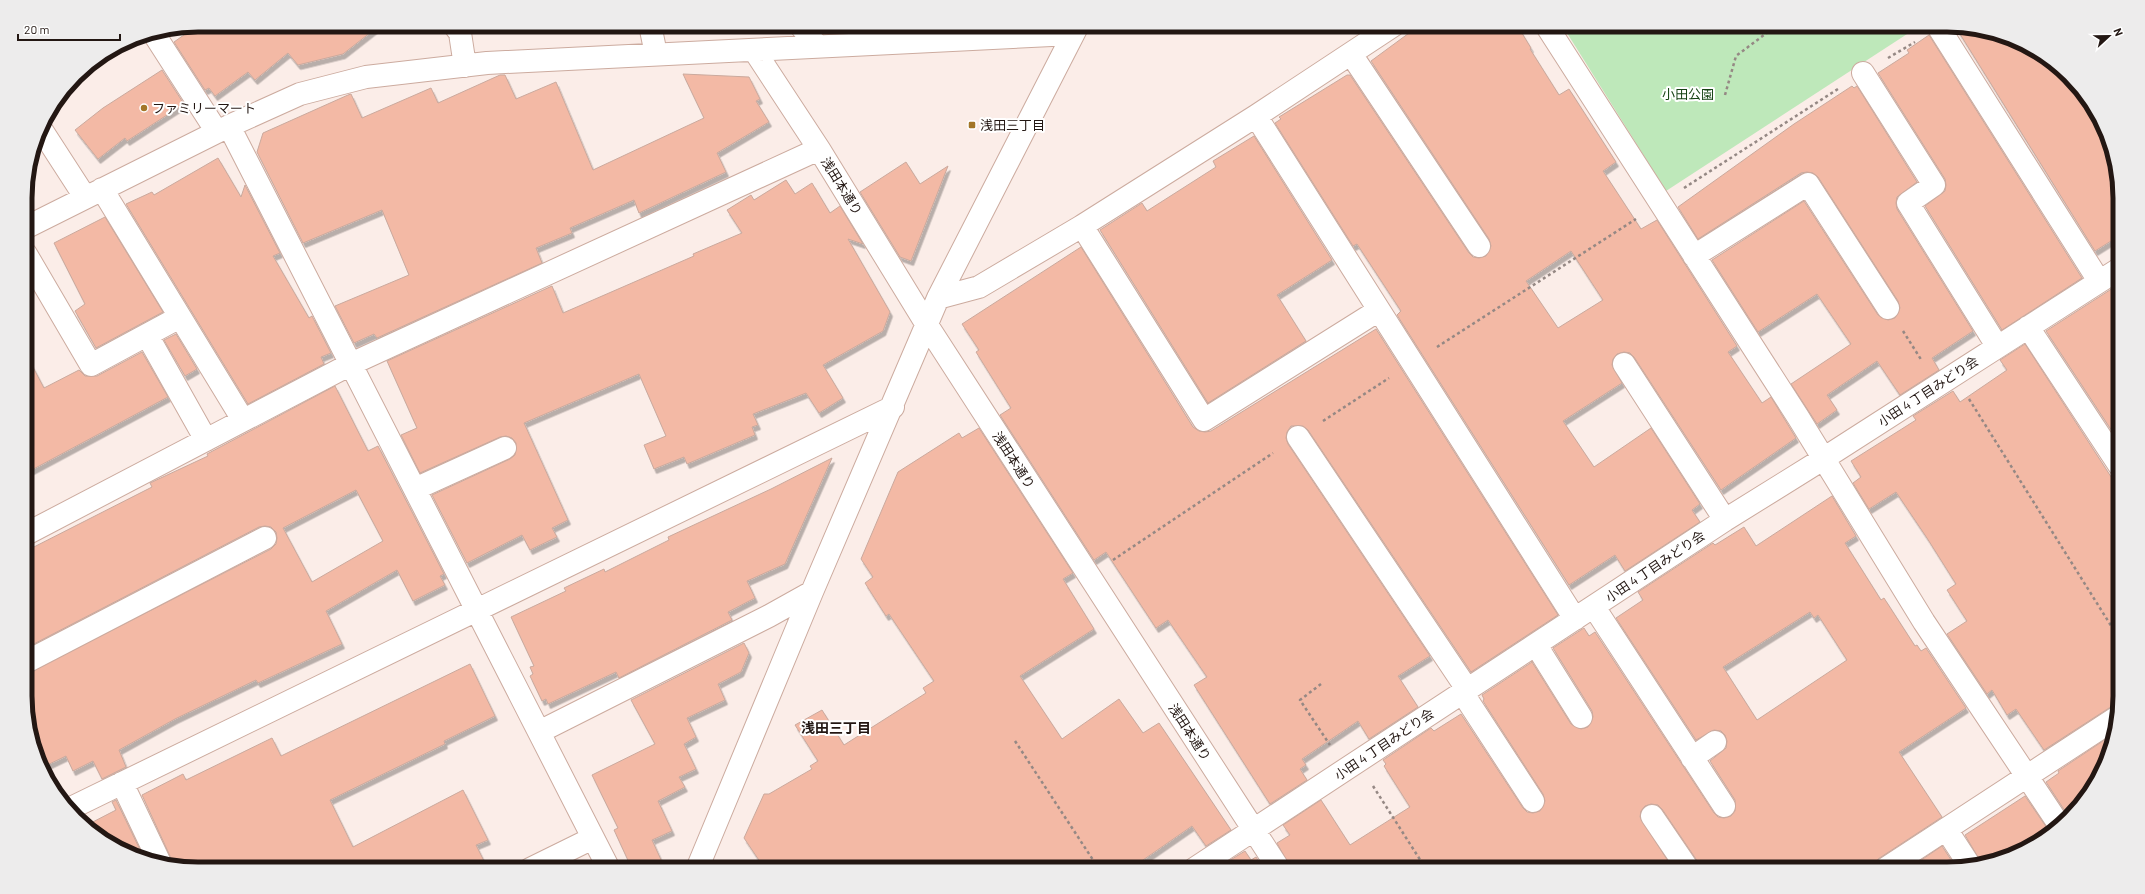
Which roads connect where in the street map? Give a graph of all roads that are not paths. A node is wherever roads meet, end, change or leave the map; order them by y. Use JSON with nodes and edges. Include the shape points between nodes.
{"nodes":[{"id":1,"x":459,"y":32,"type":"edge"},
{"id":2,"x":651,"y":32,"type":"edge"},
{"id":3,"x":806,"y":32,"type":"edge"},
{"id":4,"x":1029,"y":32,"type":"edge"},
{"id":5,"x":1073,"y":32,"type":"edge"},
{"id":6,"x":1384,"y":32,"type":"edge"},
{"id":7,"x":1550,"y":32,"type":"edge"},
{"id":8,"x":1942,"y":32,"type":"edge"},
{"id":9,"x":157,"y":38,"type":"edge"},
{"id":10,"x":817,"y":46,"type":"junction"},
{"id":11,"x":754,"y":50,"type":"junction"},
{"id":12,"x":656,"y":54,"type":"junction"},
{"id":13,"x":1351,"y":54,"type":"junction"},
{"id":14,"x":465,"y":66,"type":"junction"},
{"id":15,"x":1863,"y":73,"type":"road end"},
{"id":16,"x":1256,"y":116,"type":"junction"},
{"id":17,"x":223,"y":129,"type":"junction"},
{"id":18,"x":45,"y":134,"type":"edge"},
{"id":19,"x":818,"y":149,"type":"junction"},
{"id":20,"x":94,"y":193,"type":"junction"},
{"id":21,"x":32,"y":225,"type":"edge"},
{"id":22,"x":1082,"y":226,"type":"junction"},
{"id":23,"x":1479,"y":246,"type":"dead end"},
{"id":24,"x":1694,"y":256,"type":"junction"},
{"id":25,"x":32,"y":264,"type":"edge"},
{"id":26,"x":2113,"y":272,"type":"edge"},
{"id":27,"x":2099,"y":281,"type":"junction"},
{"id":28,"x":938,"y":298,"type":"junction"},
{"id":29,"x":1888,"y":308,"type":"road end"},
{"id":30,"x":1379,"y":310,"type":"junction"},
{"id":31,"x":180,"y":317,"type":"junction"},
{"id":32,"x":927,"y":325,"type":"junction"},
{"id":33,"x":2028,"y":326,"type":"junction"},
{"id":34,"x":147,"y":335,"type":"junction"},
{"id":35,"x":1997,"y":346,"type":"junction"},
{"id":36,"x":351,"y":364,"type":"junction"},
{"id":37,"x":1624,"y":364,"type":"dead end"},
{"id":38,"x":892,"y":407,"type":"junction"},
{"id":39,"x":243,"y":420,"type":"junction"},
{"id":40,"x":1298,"y":437,"type":"road end"},
{"id":41,"x":206,"y":440,"type":"junction"},
{"id":42,"x":505,"y":448,"type":"dead end"},
{"id":43,"x":2113,"y":456,"type":"edge"},
{"id":44,"x":1823,"y":459,"type":"junction"},
{"id":45,"x":415,"y":489,"type":"junction"},
{"id":46,"x":1725,"y":520,"type":"junction"},
{"id":47,"x":32,"y":531,"type":"edge"},
{"id":48,"x":265,"y":538,"type":"dead end"},
{"id":49,"x":812,"y":592,"type":"junction"},
{"id":50,"x":1594,"y":607,"type":"junction"},
{"id":51,"x":476,"y":610,"type":"junction"},
{"id":52,"x":1575,"y":619,"type":"junction"},
{"id":53,"x":1536,"y":644,"type":"junction"},
{"id":54,"x":32,"y":659,"type":"edge"},
{"id":55,"x":1464,"y":691,"type":"junction"},
{"id":56,"x":1582,"y":717,"type":"dead end"},
{"id":57,"x":2111,"y":721,"type":"edge"},
{"id":58,"x":539,"y":732,"type":"junction"},
{"id":59,"x":1715,"y":742,"type":"dead end"},
{"id":60,"x":1692,"y":758,"type":"junction"},
{"id":61,"x":2027,"y":776,"type":"junction"},
{"id":62,"x":122,"y":783,"type":"junction"},
{"id":63,"x":1533,"y":801,"type":"dead end"},
{"id":64,"x":74,"y":806,"type":"edge"},
{"id":65,"x":1724,"y":806,"type":"dead end"},
{"id":66,"x":1652,"y":816,"type":"dead end"},
{"id":67,"x":2056,"y":821,"type":"edge"},
{"id":68,"x":1946,"y":829,"type":"junction"},
{"id":69,"x":1254,"y":830,"type":"junction"},
{"id":70,"x":593,"y":838,"type":"junction"},
{"id":71,"x":157,"y":857,"type":"edge"},
{"id":72,"x":1967,"y":861,"type":"edge"},
{"id":73,"x":544,"y":862,"type":"edge"},
{"id":74,"x":605,"y":862,"type":"edge"},
{"id":75,"x":700,"y":862,"type":"edge"},
{"id":76,"x":1205,"y":862,"type":"edge"},
{"id":77,"x":1275,"y":862,"type":"edge"},
{"id":78,"x":1683,"y":862,"type":"edge"},
{"id":79,"x":1896,"y":862,"type":"edge"}],
"edges":[{"from":1,"to":14,"type":"street"},
{"from":2,"to":12,"type":"street"},
{"from":3,"to":10,"type":"street"},
{"from":4,"to":10,"type":"street"},
{"from":5,"to":28,"type":"street"},
{"from":6,"to":13,"type":"street"},
{"from":7,"to":24,"type":"street"},
{"from":8,"to":27,"type":"street"},
{"from":9,"to":17,"type":"street"},
{"from":10,"to":11,"type":"street"},
{"from":11,"to":12,"type":"street"},
{"from":11,"to":19,"type":"street","name":"浅田本通り"},
{"from":12,"to":14,"type":"street"},
{"from":13,"to":16,"type":"street"},
{"from":13,"to":23,"type":"street"},
{"from":14,"to":17,"type":"street","via":[[366,77],[300,94]]},
{"from":15,"to":35,"type":"street","via":[[1934,185],[1908,203]]},
{"from":16,"to":22,"type":"street"},
{"from":16,"to":30,"type":"street"},
{"from":17,"to":20,"type":"street"},
{"from":17,"to":36,"type":"street"},
{"from":18,"to":20,"type":"street"},
{"from":19,"to":32,"type":"street","name":"浅田本通り"},
{"from":19,"to":36,"type":"street"},
{"from":20,"to":21,"type":"street"},
{"from":20,"to":31,"type":"street"},
{"from":22,"to":28,"type":"street","via":[[979,287]]},
{"from":22,"to":30,"type":"street","via":[[1204,420]]},
{"from":24,"to":29,"type":"street","via":[[1808,184]]},
{"from":24,"to":44,"type":"street"},
{"from":25,"to":34,"type":"street","via":[[90,365]]},
{"from":26,"to":27,"type":"street","name":"小田 4 丁目みどり会"},
{"from":27,"to":33,"type":"street","name":"小田 4 丁目みどり会"},
{"from":28,"to":32,"type":"street"},
{"from":30,"to":52,"type":"street"},
{"from":31,"to":34,"type":"street"},
{"from":31,"to":39,"type":"street"},
{"from":32,"to":38,"type":"street"},
{"from":32,"to":69,"type":"street","name":"浅田本通り"},
{"from":33,"to":35,"type":"street","name":"小田 4 丁目みどり会"},
{"from":33,"to":43,"type":"street"},
{"from":34,"to":41,"type":"street"},
{"from":35,"to":44,"type":"street","name":"小田 4 丁目みどり会"},
{"from":36,"to":39,"type":"street"},
{"from":36,"to":45,"type":"street"},
{"from":37,"to":46,"type":"street"},
{"from":38,"to":49,"type":"street"},
{"from":38,"to":51,"type":"street"},
{"from":39,"to":41,"type":"street"},
{"from":40,"to":55,"type":"street"},
{"from":41,"to":47,"type":"street"},
{"from":42,"to":45,"type":"street"},
{"from":44,"to":46,"type":"street","name":"小田 4 丁目みどり会"},
{"from":44,"to":61,"type":"street","via":[[1924,622]]},
{"from":45,"to":51,"type":"street"},
{"from":46,"to":50,"type":"street","name":"小田 4 丁目みどり会"},
{"from":48,"to":54,"type":"street"},
{"from":49,"to":58,"type":"street"},
{"from":49,"to":75,"type":"street"},
{"from":50,"to":52,"type":"street","name":"小田 4 丁目みどり会"},
{"from":50,"to":60,"type":"street"},
{"from":51,"to":58,"type":"street"},
{"from":51,"to":62,"type":"street"},
{"from":52,"to":53,"type":"street","name":"小田 4 丁目みどり会"},
{"from":53,"to":55,"type":"street","name":"小田 4 丁目みどり会"},
{"from":53,"to":56,"type":"street"},
{"from":55,"to":63,"type":"street"},
{"from":55,"to":69,"type":"street","name":"小田 4 丁目みどり会"},
{"from":57,"to":61,"type":"street"},
{"from":58,"to":70,"type":"street"},
{"from":59,"to":60,"type":"street"},
{"from":60,"to":65,"type":"street"},
{"from":61,"to":67,"type":"street"},
{"from":61,"to":68,"type":"street"},
{"from":62,"to":64,"type":"street"},
{"from":62,"to":71,"type":"street"},
{"from":66,"to":78,"type":"street"},
{"from":68,"to":72,"type":"street"},
{"from":68,"to":79,"type":"street"},
{"from":69,"to":76,"type":"street","name":"小田 4 丁目みどり会"},
{"from":69,"to":77,"type":"street","name":"浅田本通り"},
{"from":70,"to":73,"type":"street"},
{"from":70,"to":74,"type":"street"}]}
